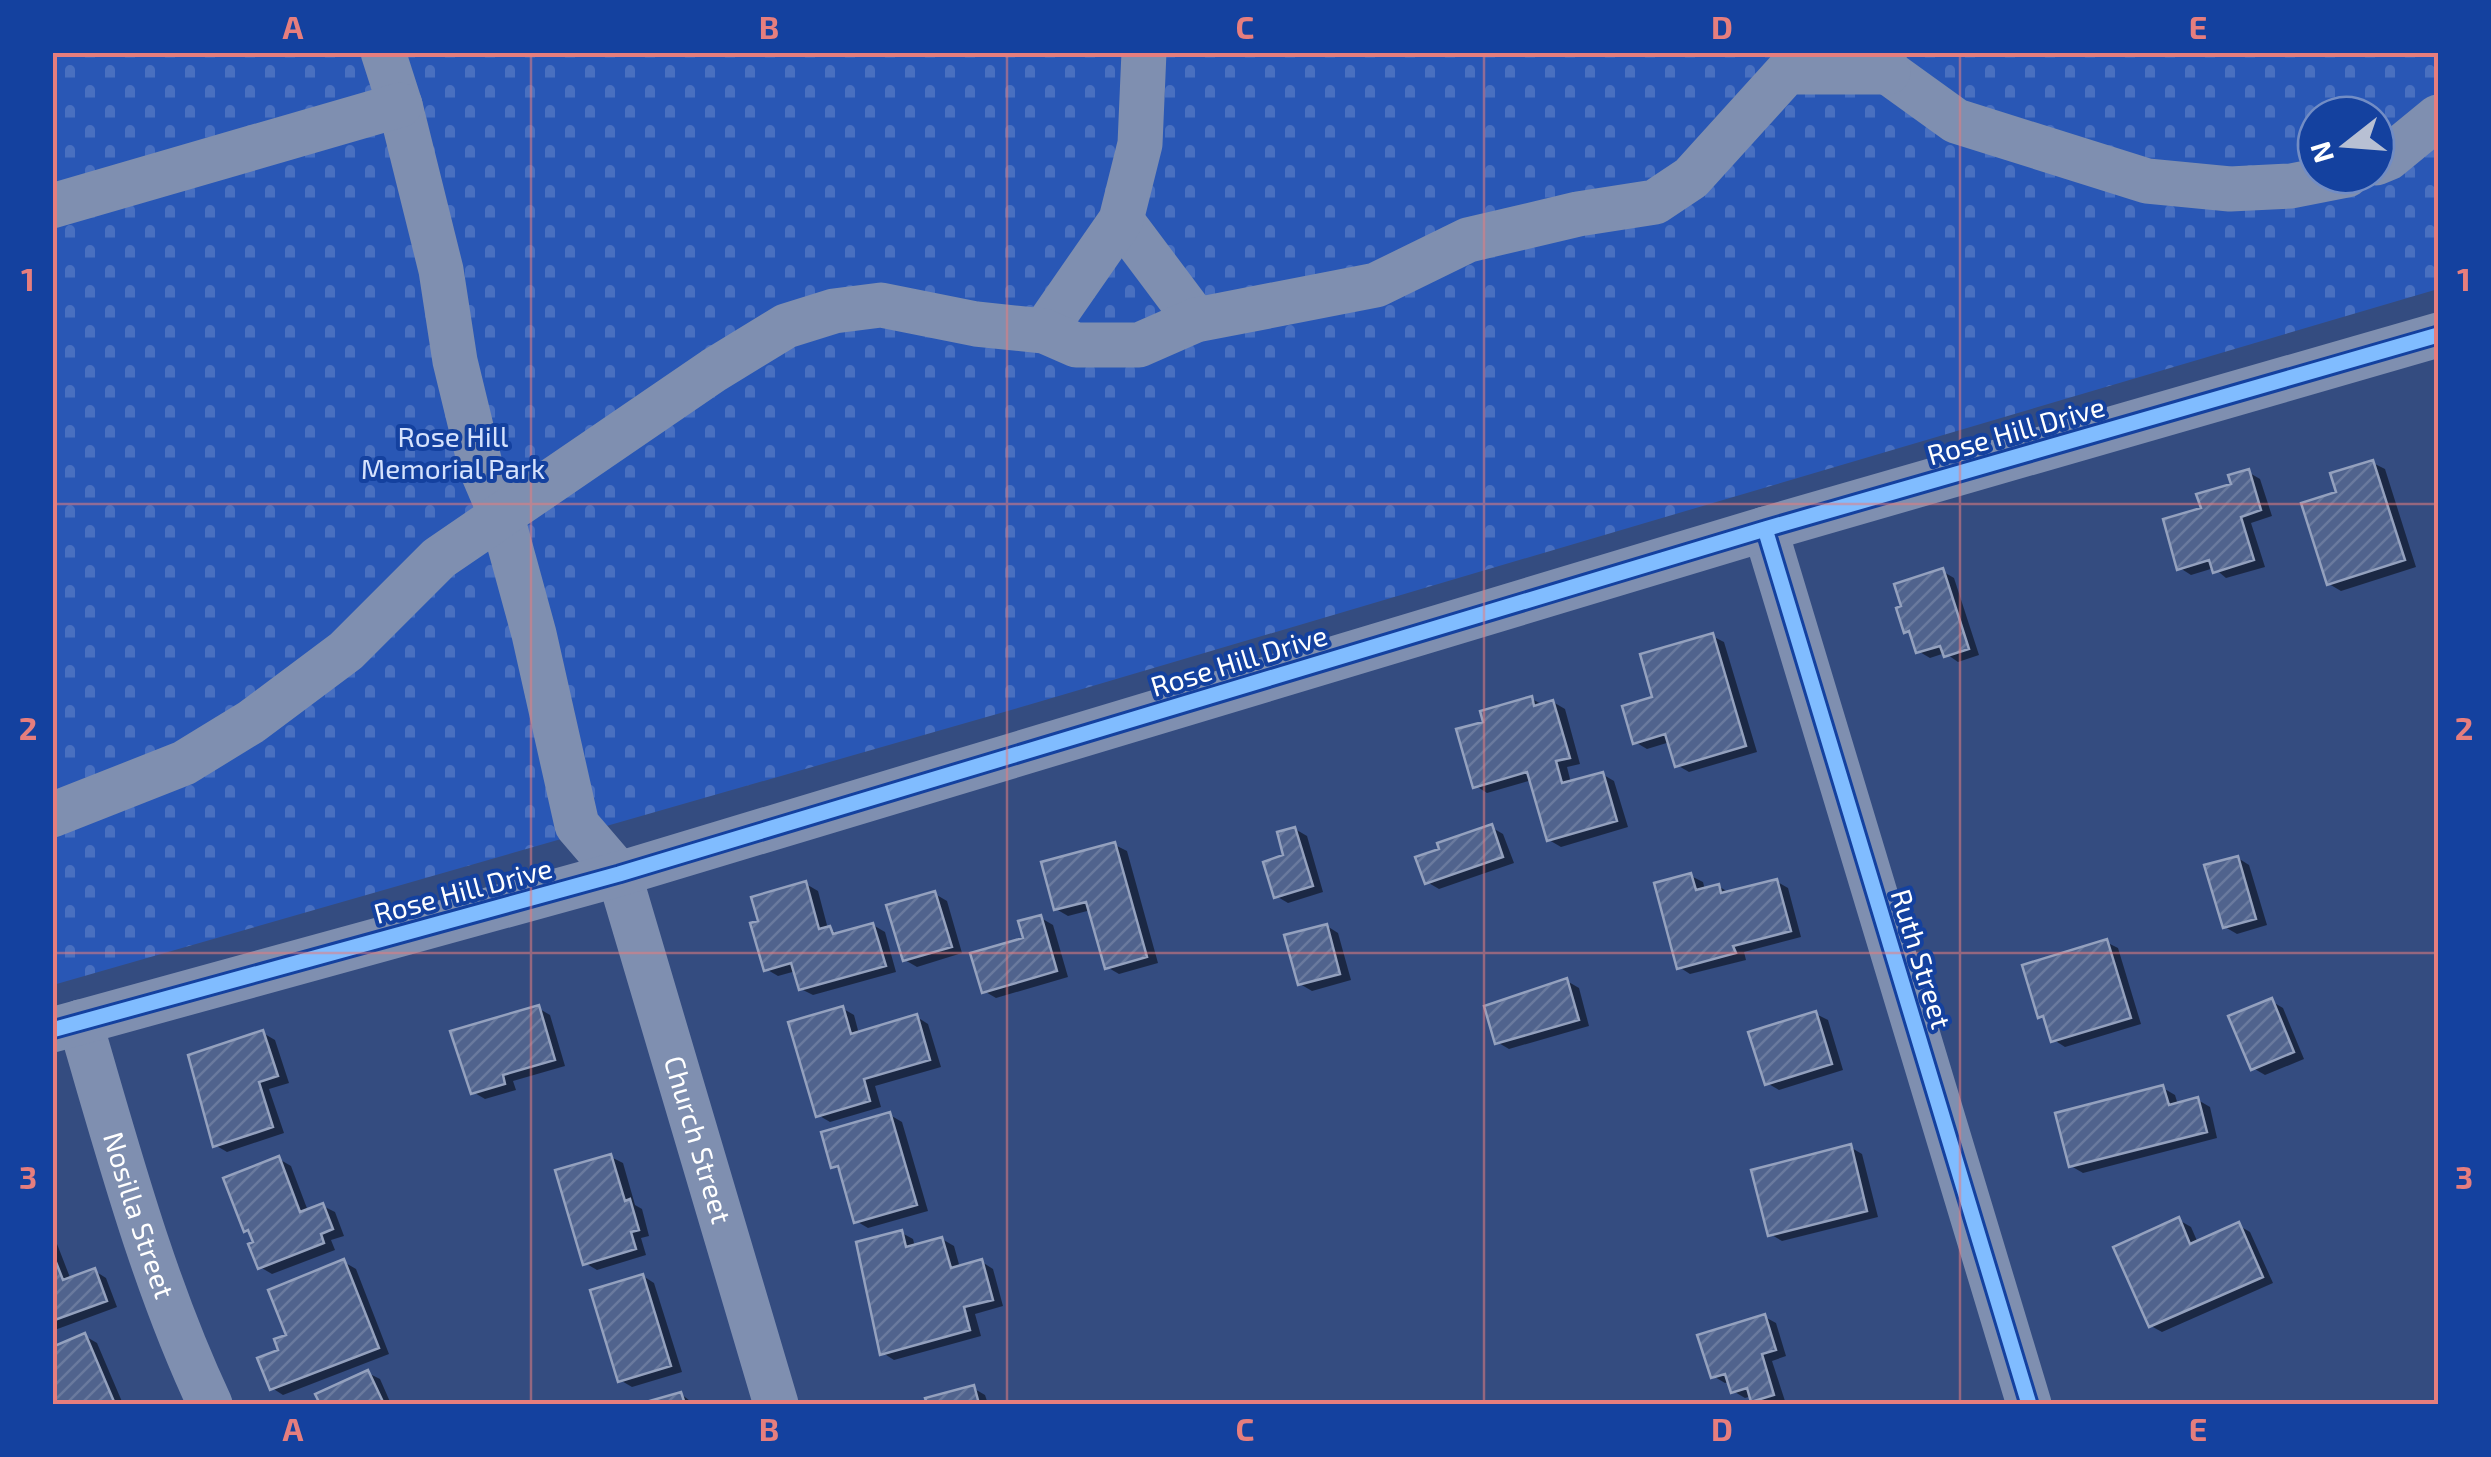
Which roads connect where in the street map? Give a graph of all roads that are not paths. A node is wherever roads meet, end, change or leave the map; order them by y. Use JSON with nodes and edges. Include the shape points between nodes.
{"nodes":[{"id":1,"x":383,"y":52,"type":"edge"},
{"id":2,"x":1144,"y":52,"type":"edge"},
{"id":3,"x":1795,"y":62,"type":"edge"},
{"id":4,"x":1884,"y":62,"type":"edge"},
{"id":5,"x":400,"y":104,"type":"junction"},
{"id":6,"x":2438,"y":117,"type":"edge"},
{"id":7,"x":2396,"y":151,"type":"edge"},
{"id":8,"x":2296,"y":185,"type":"edge"},
{"id":9,"x":52,"y":206,"type":"edge"},
{"id":10,"x":1121,"y":220,"type":"junction"},
{"id":11,"x":1196,"y":320,"type":"junction"},
{"id":12,"x":1044,"y":331,"type":"junction"},
{"id":13,"x":2438,"y":335,"type":"edge"},
{"id":14,"x":502,"y":517,"type":"junction"},
{"id":15,"x":1766,"y":529,"type":"junction"},
{"id":16,"x":52,"y":815,"type":"edge"},
{"id":17,"x":618,"y":874,"type":"junction"},
{"id":18,"x":66,"y":1026,"type":"edge"},
{"id":19,"x":210,"y":1404,"type":"edge"},
{"id":20,"x":776,"y":1404,"type":"edge"},
{"id":21,"x":2029,"y":1404,"type":"edge"}],
"edges":[{"from":1,"to":5,"type":"street"},
{"from":2,"to":10,"type":"street","via":[[1140,144]]},
{"from":3,"to":4,"type":"street"},
{"from":3,"to":11,"type":"street","via":[[1691,178],[1655,202],[1468,240],[1376,285]]},
{"from":4,"to":8,"type":"street","via":[[1956,121],[2146,181]]},
{"from":5,"to":9,"type":"street"},
{"from":5,"to":14,"type":"street","via":[[476,450]]},
{"from":6,"to":7,"type":"street"},
{"from":10,"to":11,"type":"street"},
{"from":10,"to":12,"type":"street"},
{"from":11,"to":12,"type":"street","via":[[1139,345],[1076,346]]},
{"from":12,"to":14,"type":"street","via":[[881,305],[786,326]]},
{"from":13,"to":15,"type":"street","name":"Rose Hill Drive"},
{"from":14,"to":16,"type":"street","via":[[439,558],[346,651],[251,722],[184,762]]},
{"from":14,"to":17,"type":"street","via":[[577,826]]},
{"from":15,"to":17,"type":"street","name":"Rose Hill Drive"},
{"from":15,"to":21,"type":"street","name":"Ruth Street"},
{"from":17,"to":18,"type":"street","name":"Rose Hill Drive"},
{"from":17,"to":20,"type":"street","name":"Church Street"},
{"from":18,"to":19,"type":"street","name":"Nosilla Street"}]}
